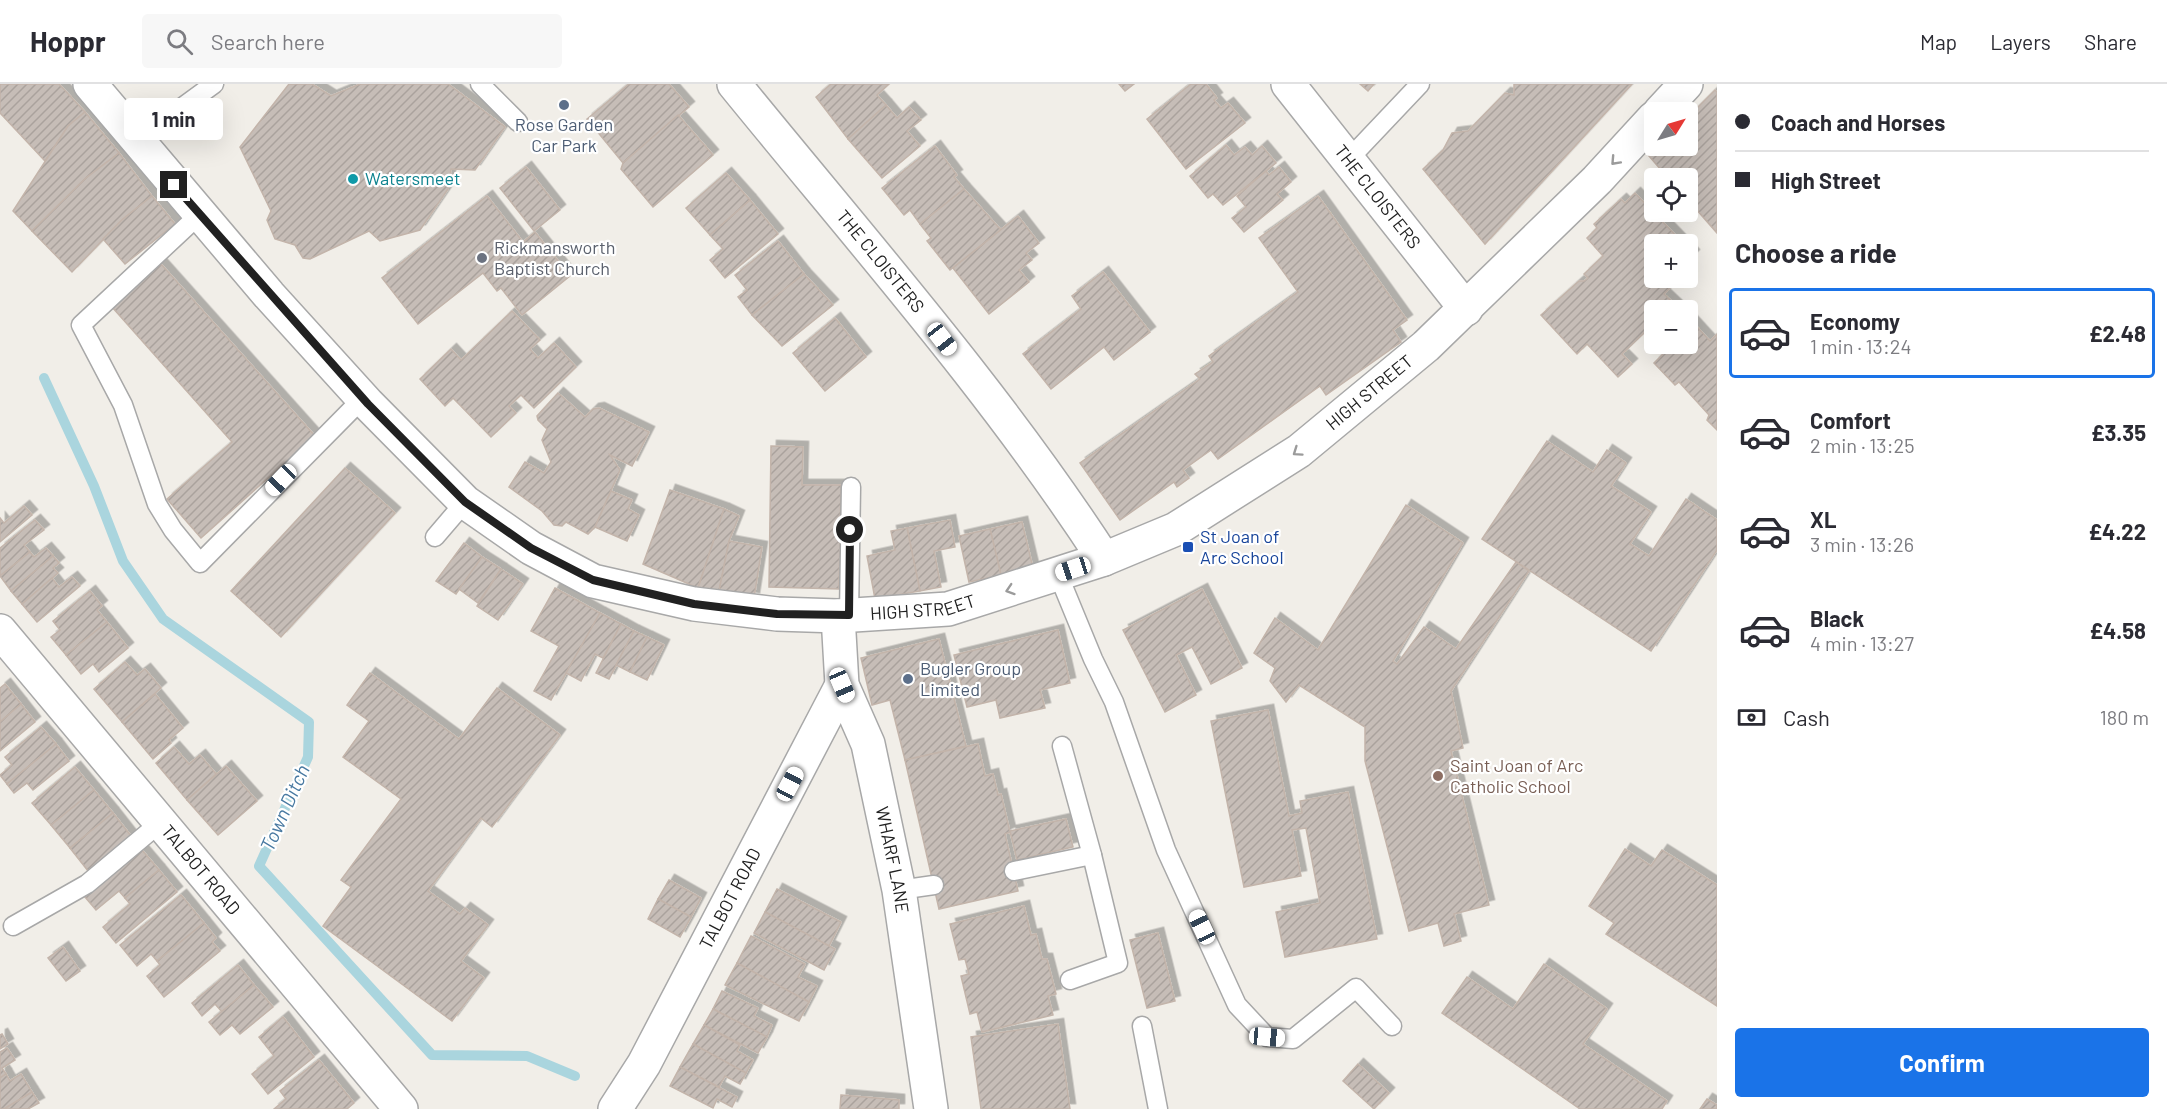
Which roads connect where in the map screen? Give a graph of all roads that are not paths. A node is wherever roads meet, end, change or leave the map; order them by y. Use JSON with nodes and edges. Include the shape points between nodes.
{"nodes":[{"id":1,"x":90,"y":84,"type":"edge"},
{"id":2,"x":214,"y":84,"type":"edge"},
{"id":3,"x":480,"y":84,"type":"edge"},
{"id":4,"x":734,"y":84,"type":"edge"},
{"id":5,"x":1288,"y":84,"type":"edge"},
{"id":6,"x":1420,"y":84,"type":"edge"},
{"id":7,"x":1686,"y":84,"type":"edge"},
{"id":8,"x":1669,"y":102,"type":"edge"},
{"id":9,"x":518,"y":122,"type":"dead end"},
{"id":10,"x":1644,"y":129,"type":"edge"},
{"id":11,"x":136,"y":141,"type":"junction"},
{"id":12,"x":1348,"y":160,"type":"junction"},
{"id":13,"x":200,"y":214,"type":"junction"},
{"id":14,"x":1466,"y":309,"type":"junction"},
{"id":15,"x":363,"y":398,"type":"junction"},
{"id":16,"x":851,"y":488,"type":"dead end"},
{"id":17,"x":465,"y":502,"type":"junction"},
{"id":18,"x":435,"y":537,"type":"dead end"},
{"id":19,"x":1104,"y":559,"type":"junction"},
{"id":20,"x":1058,"y":574,"type":"junction"},
{"id":21,"x":844,"y":616,"type":"junction"},
{"id":22,"x":0,"y":631,"type":"edge"},
{"id":23,"x":842,"y":685,"type":"junction"},
{"id":24,"x":1062,"y":746,"type":"dead end"},
{"id":25,"x":161,"y":822,"type":"junction"},
{"id":26,"x":1092,"y":855,"type":"junction"},
{"id":27,"x":1014,"y":871,"type":"dead end"},
{"id":28,"x":934,"y":885,"type":"dead end"},
{"id":29,"x":899,"y":890,"type":"junction"},
{"id":30,"x":13,"y":926,"type":"dead end"},
{"id":31,"x":1070,"y":980,"type":"dead end"},
{"id":32,"x":1142,"y":1026,"type":"dead end"},
{"id":33,"x":1392,"y":1026,"type":"dead end"},
{"id":34,"x":401,"y":1109,"type":"edge"},
{"id":35,"x":615,"y":1109,"type":"edge"},
{"id":36,"x":931,"y":1109,"type":"edge"},
{"id":37,"x":1158,"y":1109,"type":"edge"}],
"edges":[{"from":1,"to":11,"type":"street","name":"HIGH STREET"},
{"from":2,"to":11,"type":"lane"},
{"from":3,"to":9,"type":"lane"},
{"from":4,"to":19,"type":"street","name":"THE CLOISTERS","via":[[942,339],[1058,489]]},
{"from":5,"to":12,"type":"street","name":"THE CLOISTERS"},
{"from":6,"to":12,"type":"lane"},
{"from":7,"to":8,"type":"street"},
{"from":10,"to":14,"type":"street","name":"HIGH STREET","one_way":true},
{"from":11,"to":13,"type":"street","name":"HIGH STREET"},
{"from":12,"to":14,"type":"street","name":"THE CLOISTERS"},
{"from":13,"to":15,"type":"street","name":"HIGH STREET"},
{"from":13,"to":15,"type":"lane","via":[[81,325],[123,405],[157,504],[200,563]]},
{"from":14,"to":19,"type":"street","name":"HIGH STREET","one_way":true,"via":[[1299,451],[1176,529]]},
{"from":15,"to":17,"type":"street","name":"HIGH STREET"},
{"from":16,"to":21,"type":"lane"},
{"from":17,"to":18,"type":"lane"},
{"from":17,"to":21,"type":"street","name":"HIGH STREET","via":[[531,548],[593,580],[694,604],[777,614]]},
{"from":19,"to":20,"type":"street","name":"HIGH STREET"},
{"from":20,"to":21,"type":"street","name":"HIGH STREET","one_way":true,"via":[[948,609]]},
{"from":20,"to":33,"type":"lane","via":[[1114,702],[1166,850],[1237,1005],[1267,1037],[1293,1039],[1356,988]]},
{"from":21,"to":23,"type":"street","name":"WHARF LANE"},
{"from":22,"to":25,"type":"street","name":"TALBOT ROAD"},
{"from":23,"to":29,"type":"street","name":"WHARF LANE","via":[[868,744]]},
{"from":23,"to":35,"type":"street","name":"TALBOT ROAD","via":[[644,1064]]},
{"from":24,"to":26,"type":"lane"},
{"from":25,"to":30,"type":"lane","via":[[87,884]]},
{"from":25,"to":34,"type":"street","name":"TALBOT ROAD"},
{"from":26,"to":27,"type":"lane"},
{"from":26,"to":31,"type":"lane","via":[[1118,963]]},
{"from":28,"to":29,"type":"lane"},
{"from":29,"to":36,"type":"street","name":"WHARF LANE"},
{"from":32,"to":37,"type":"lane"}]}
